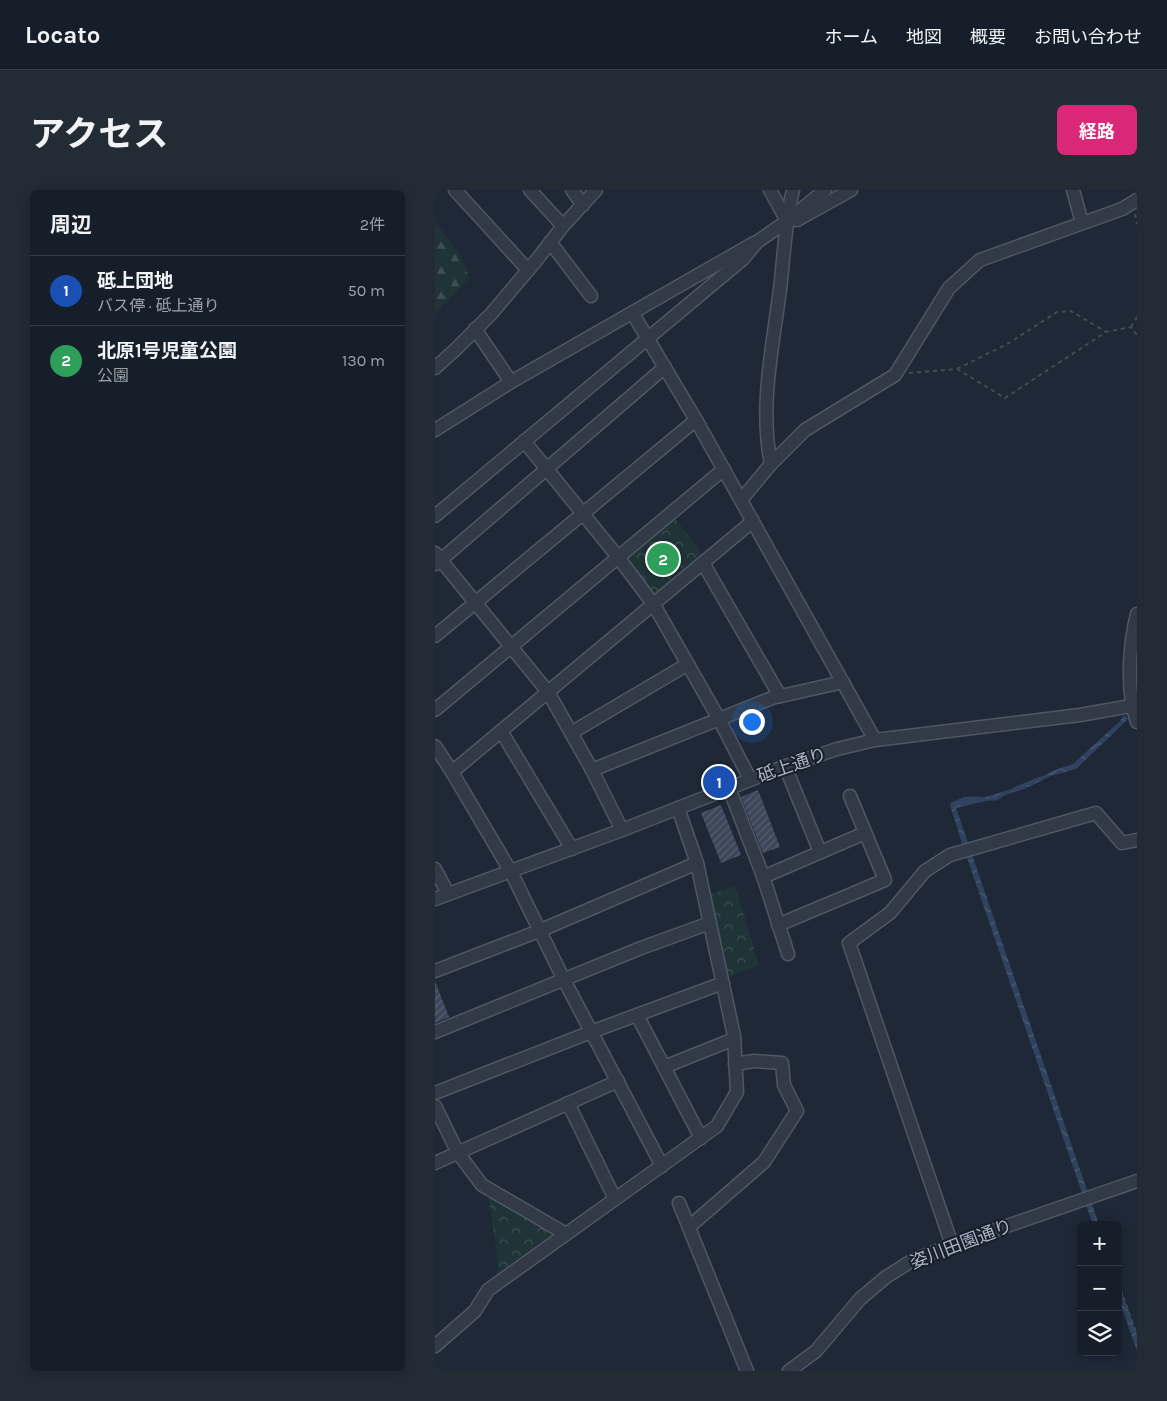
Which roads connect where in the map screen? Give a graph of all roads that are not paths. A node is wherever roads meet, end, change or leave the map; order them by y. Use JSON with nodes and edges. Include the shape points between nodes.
{"nodes":[{"id":1,"x":455,"y":190,"type":"edge"},
{"id":2,"x":531,"y":190,"type":"edge"},
{"id":3,"x":572,"y":190,"type":"edge"},
{"id":4,"x":596,"y":190,"type":"edge"},
{"id":5,"x":770,"y":190,"type":"edge"},
{"id":6,"x":793,"y":190,"type":"edge"},
{"id":7,"x":825,"y":190,"type":"edge"},
{"id":8,"x":851,"y":190,"type":"edge"},
{"id":9,"x":1073,"y":190,"type":"edge"},
{"id":10,"x":1137,"y":200,"type":"edge"},
{"id":11,"x":583,"y":204,"type":"junction"},
{"id":12,"x":787,"y":221,"type":"junction"},
{"id":13,"x":1082,"y":223,"type":"junction"},
{"id":14,"x":563,"y":226,"type":"junction"},
{"id":15,"x":550,"y":242,"type":"junction"},
{"id":16,"x":757,"y":242,"type":"junction"},
{"id":17,"x":528,"y":270,"type":"junction"},
{"id":18,"x":591,"y":296,"type":"dead end"},
{"id":19,"x":633,"y":314,"type":"junction"},
{"id":20,"x":475,"y":330,"type":"junction"},
{"id":21,"x":648,"y":338,"type":"junction"},
{"id":22,"x":665,"y":366,"type":"junction"},
{"id":23,"x":435,"y":368,"type":"edge"},
{"id":24,"x":511,"y":382,"type":"junction"},
{"id":25,"x":696,"y":420,"type":"junction"},
{"id":26,"x":435,"y":430,"type":"edge"},
{"id":27,"x":524,"y":442,"type":"junction"},
{"id":28,"x":771,"y":464,"type":"junction"},
{"id":29,"x":724,"y":469,"type":"junction"},
{"id":30,"x":547,"y":470,"type":"junction"},
{"id":31,"x":741,"y":500,"type":"junction"},
{"id":32,"x":581,"y":513,"type":"junction"},
{"id":33,"x":435,"y":516,"type":"edge"},
{"id":34,"x":753,"y":521,"type":"junction"},
{"id":35,"x":618,"y":557,"type":"junction"},
{"id":36,"x":437,"y":559,"type":"edge"},
{"id":37,"x":703,"y":563,"type":"junction"},
{"id":38,"x":475,"y":602,"type":"junction"},
{"id":39,"x":654,"y":605,"type":"junction"},
{"id":40,"x":1137,"y":614,"type":"edge"},
{"id":41,"x":435,"y":636,"type":"edge"},
{"id":42,"x":511,"y":647,"type":"junction"},
{"id":43,"x":687,"y":664,"type":"junction"},
{"id":44,"x":843,"y":682,"type":"junction"},
{"id":45,"x":547,"y":692,"type":"junction"},
{"id":46,"x":780,"y":696,"type":"junction"},
{"id":47,"x":1134,"y":706,"type":"edge"},
{"id":48,"x":435,"y":710,"type":"edge"},
{"id":49,"x":719,"y":719,"type":"junction"},
{"id":50,"x":1137,"y":722,"type":"edge"},
{"id":51,"x":501,"y":731,"type":"junction"},
{"id":52,"x":571,"y":733,"type":"junction"},
{"id":53,"x":875,"y":740,"type":"junction"},
{"id":54,"x":435,"y":746,"type":"edge"},
{"id":55,"x":785,"y":766,"type":"junction"},
{"id":56,"x":592,"y":770,"type":"junction"},
{"id":57,"x":452,"y":772,"type":"junction"},
{"id":58,"x":750,"y":779,"type":"junction"},
{"id":59,"x":729,"y":788,"type":"junction"},
{"id":60,"x":850,"y":796,"type":"dead end"},
{"id":61,"x":678,"y":808,"type":"junction"},
{"id":62,"x":622,"y":830,"type":"junction"},
{"id":63,"x":865,"y":832,"type":"junction"},
{"id":64,"x":1137,"y":840,"type":"edge"},
{"id":65,"x":572,"y":849,"type":"junction"},
{"id":66,"x":821,"y":852,"type":"junction"},
{"id":67,"x":697,"y":863,"type":"junction"},
{"id":68,"x":435,"y":869,"type":"edge"},
{"id":69,"x":511,"y":872,"type":"junction"},
{"id":70,"x":763,"y":877,"type":"junction"},
{"id":71,"x":448,"y":894,"type":"junction"},
{"id":72,"x":435,"y":899,"type":"edge"},
{"id":73,"x":709,"y":923,"type":"junction"},
{"id":74,"x":779,"y":925,"type":"junction"},
{"id":75,"x":539,"y":931,"type":"junction"},
{"id":76,"x":788,"y":954,"type":"dead end"},
{"id":77,"x":435,"y":971,"type":"edge"},
{"id":78,"x":564,"y":980,"type":"junction"},
{"id":79,"x":723,"y":983,"type":"junction"},
{"id":80,"x":637,"y":1014,"type":"junction"},
{"id":81,"x":435,"y":1032,"type":"edge"},
{"id":82,"x":591,"y":1032,"type":"junction"},
{"id":83,"x":734,"y":1039,"type":"junction"},
{"id":84,"x":735,"y":1064,"type":"junction"},
{"id":85,"x":664,"y":1067,"type":"junction"},
{"id":86,"x":618,"y":1081,"type":"junction"},
{"id":87,"x":435,"y":1093,"type":"edge"},
{"id":88,"x":568,"y":1103,"type":"junction"},
{"id":89,"x":435,"y":1106,"type":"edge"},
{"id":90,"x":701,"y":1138,"type":"junction"},
{"id":91,"x":458,"y":1152,"type":"junction"},
{"id":92,"x":435,"y":1163,"type":"edge"},
{"id":93,"x":662,"y":1166,"type":"junction"},
{"id":94,"x":1137,"y":1181,"type":"edge"},
{"id":95,"x":615,"y":1199,"type":"junction"},
{"id":96,"x":679,"y":1203,"type":"dead end"},
{"id":97,"x":689,"y":1227,"type":"junction"},
{"id":98,"x":566,"y":1234,"type":"junction"},
{"id":99,"x":952,"y":1245,"type":"junction"},
{"id":100,"x":435,"y":1346,"type":"edge"},
{"id":101,"x":747,"y":1371,"type":"edge"},
{"id":102,"x":789,"y":1371,"type":"edge"}],
"edges":[{"from":1,"to":17,"type":"street"},
{"from":2,"to":14,"type":"street"},
{"from":3,"to":11,"type":"street"},
{"from":4,"to":11,"type":"street"},
{"from":5,"to":12,"type":"street"},
{"from":6,"to":12,"type":"street"},
{"from":7,"to":12,"type":"street"},
{"from":8,"to":12,"type":"street","via":[[797,220]]},
{"from":9,"to":13,"type":"street"},
{"from":10,"to":13,"type":"street","via":[[1122,209]]},
{"from":11,"to":14,"type":"street"},
{"from":12,"to":16,"type":"street"},
{"from":12,"to":28,"type":"street","via":[[765,407]]},
{"from":13,"to":28,"type":"street","via":[[980,260],[949,288],[895,374],[805,430]]},
{"from":14,"to":15,"type":"street"},
{"from":15,"to":17,"type":"street"},
{"from":15,"to":18,"type":"street"},
{"from":16,"to":19,"type":"street"},
{"from":16,"to":21,"type":"street","via":[[743,259]]},
{"from":17,"to":20,"type":"street"},
{"from":19,"to":21,"type":"street"},
{"from":19,"to":24,"type":"street"},
{"from":20,"to":23,"type":"street"},
{"from":20,"to":24,"type":"street"},
{"from":21,"to":22,"type":"street"},
{"from":21,"to":27,"type":"street"},
{"from":22,"to":25,"type":"street"},
{"from":22,"to":30,"type":"street"},
{"from":24,"to":26,"type":"street"},
{"from":25,"to":29,"type":"street"},
{"from":25,"to":32,"type":"street"},
{"from":27,"to":30,"type":"street"},
{"from":27,"to":33,"type":"street"},
{"from":28,"to":31,"type":"street"},
{"from":29,"to":31,"type":"street"},
{"from":29,"to":35,"type":"street"},
{"from":30,"to":32,"type":"street"},
{"from":30,"to":36,"type":"street"},
{"from":31,"to":34,"type":"street"},
{"from":32,"to":35,"type":"street"},
{"from":32,"to":38,"type":"street"},
{"from":34,"to":37,"type":"street"},
{"from":34,"to":44,"type":"street"},
{"from":35,"to":39,"type":"street"},
{"from":35,"to":42,"type":"street"},
{"from":36,"to":38,"type":"street"},
{"from":37,"to":39,"type":"street"},
{"from":37,"to":46,"type":"street"},
{"from":38,"to":41,"type":"street"},
{"from":38,"to":42,"type":"street"},
{"from":39,"to":43,"type":"street"},
{"from":39,"to":45,"type":"street"},
{"from":40,"to":47,"type":"street","via":[[1131,637]]},
{"from":42,"to":45,"type":"street"},
{"from":42,"to":48,"type":"street"},
{"from":43,"to":49,"type":"street"},
{"from":43,"to":52,"type":"street"},
{"from":44,"to":46,"type":"street"},
{"from":44,"to":53,"type":"street"},
{"from":45,"to":51,"type":"street"},
{"from":45,"to":52,"type":"street"},
{"from":46,"to":49,"type":"street"},
{"from":47,"to":50,"type":"street"},
{"from":47,"to":53,"type":"street","name":"砥上通り"},
{"from":49,"to":56,"type":"street"},
{"from":49,"to":58,"type":"street"},
{"from":51,"to":57,"type":"street"},
{"from":51,"to":65,"type":"street"},
{"from":52,"to":56,"type":"street"},
{"from":53,"to":55,"type":"street","name":"砥上通り"},
{"from":54,"to":57,"type":"street"},
{"from":55,"to":58,"type":"street","name":"砥上通り"},
{"from":55,"to":66,"type":"street"},
{"from":56,"to":62,"type":"street"},
{"from":57,"to":69,"type":"street"},
{"from":58,"to":59,"type":"street","name":"砥上通り"},
{"from":59,"to":61,"type":"street","name":"砥上通り"},
{"from":59,"to":70,"type":"street"},
{"from":60,"to":63,"type":"street"},
{"from":61,"to":62,"type":"street","name":"砥上通り"},
{"from":61,"to":67,"type":"street"},
{"from":62,"to":65,"type":"street","name":"砥上通り"},
{"from":63,"to":66,"type":"street"},
{"from":63,"to":74,"type":"street","via":[[885,880]]},
{"from":64,"to":99,"type":"street","via":[[1122,843],[1096,813],[950,854],[925,871],[890,913],[849,943]]},
{"from":65,"to":69,"type":"street","name":"砥上通り"},
{"from":66,"to":70,"type":"street"},
{"from":67,"to":73,"type":"street"},
{"from":67,"to":75,"type":"street"},
{"from":68,"to":71,"type":"street"},
{"from":69,"to":71,"type":"street","name":"砥上通り"},
{"from":69,"to":75,"type":"street"},
{"from":70,"to":74,"type":"street"},
{"from":71,"to":72,"type":"street","name":"砥上通り"},
{"from":73,"to":78,"type":"street"},
{"from":73,"to":79,"type":"street"},
{"from":74,"to":76,"type":"street"},
{"from":75,"to":77,"type":"street"},
{"from":75,"to":78,"type":"street"},
{"from":78,"to":81,"type":"street"},
{"from":78,"to":82,"type":"street"},
{"from":79,"to":80,"type":"street"},
{"from":79,"to":83,"type":"street"},
{"from":80,"to":82,"type":"street"},
{"from":80,"to":85,"type":"street"},
{"from":82,"to":86,"type":"street"},
{"from":82,"to":87,"type":"street"},
{"from":83,"to":84,"type":"street"},
{"from":83,"to":85,"type":"street"},
{"from":84,"to":90,"type":"street","via":[[737,1092],[717,1126]]},
{"from":84,"to":97,"type":"street","via":[[782,1062],[784,1085],[797,1111],[765,1162]]},
{"from":85,"to":90,"type":"street"},
{"from":86,"to":88,"type":"street"},
{"from":86,"to":93,"type":"street"},
{"from":88,"to":91,"type":"street"},
{"from":88,"to":95,"type":"street"},
{"from":89,"to":91,"type":"street"},
{"from":90,"to":93,"type":"street"},
{"from":91,"to":92,"type":"street"},
{"from":91,"to":98,"type":"street","via":[[482,1185]]},
{"from":93,"to":95,"type":"street"},
{"from":94,"to":99,"type":"street","name":"姿川田園通り"},
{"from":95,"to":98,"type":"street"},
{"from":96,"to":97,"type":"street"},
{"from":97,"to":101,"type":"street"},
{"from":98,"to":100,"type":"street","via":[[488,1290],[475,1311]]},
{"from":99,"to":102,"type":"street","name":"姿川田園通り","via":[[913,1260],[886,1277],[860,1299],[815,1351]]}]}
